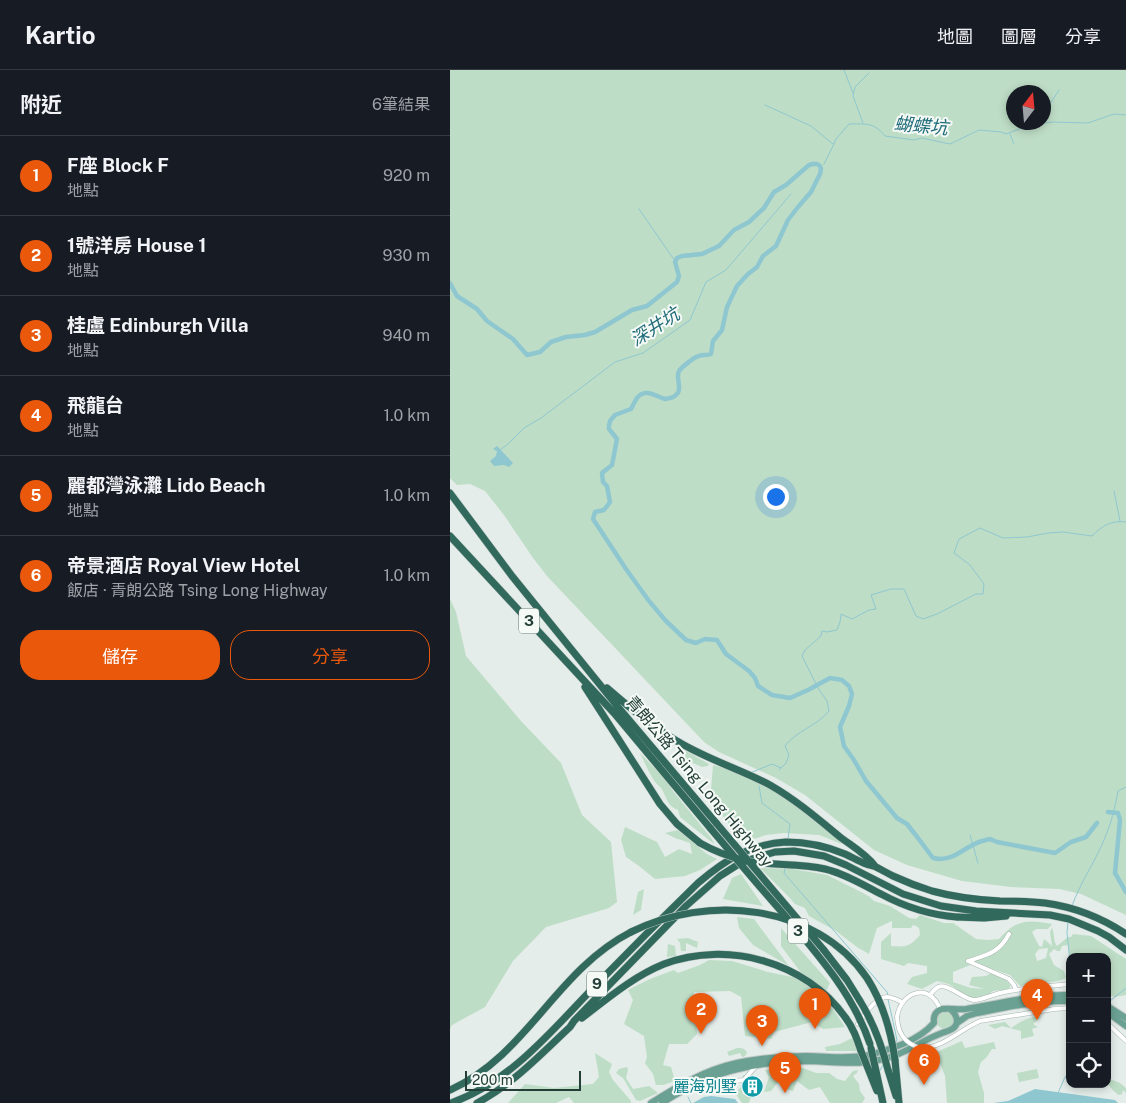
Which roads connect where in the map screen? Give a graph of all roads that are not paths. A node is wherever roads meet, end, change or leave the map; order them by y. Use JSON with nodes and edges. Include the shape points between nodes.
{"nodes":[{"id":1,"x":450,"y":493,"type":"edge"},
{"id":2,"x":450,"y":536,"type":"edge"},
{"id":3,"x":572,"y":668,"type":"junction"},
{"id":4,"x":596,"y":678,"type":"junction"},
{"id":5,"x":714,"y":826,"type":"junction"},
{"id":6,"x":875,"y":867,"type":"junction"},
{"id":7,"x":998,"y":914,"type":"junction"},
{"id":8,"x":1008,"y":934,"type":"dead end"},
{"id":9,"x":1126,"y":934,"type":"edge"},
{"id":10,"x":1126,"y":950,"type":"edge"},
{"id":11,"x":1066,"y":984,"type":"edge"},
{"id":12,"x":1016,"y":990,"type":"junction"},
{"id":13,"x":930,"y":995,"type":"junction"},
{"id":14,"x":1066,"y":996,"type":"edge"},
{"id":15,"x":1066,"y":1001,"type":"edge"},
{"id":16,"x":902,"y":1002,"type":"junction"},
{"id":17,"x":1066,"y":1008,"type":"edge"},
{"id":18,"x":940,"y":1009,"type":"junction"},
{"id":19,"x":1111,"y":1009,"type":"edge"},
{"id":20,"x":951,"y":1010,"type":"junction"},
{"id":21,"x":1111,"y":1015,"type":"edge"},
{"id":22,"x":1126,"y":1018,"type":"edge"},
{"id":23,"x":934,"y":1023,"type":"junction"},
{"id":24,"x":957,"y":1023,"type":"junction"},
{"id":25,"x":858,"y":1024,"type":"dead end"},
{"id":26,"x":1126,"y":1026,"type":"edge"},
{"id":27,"x":570,"y":1027,"type":"junction"},
{"id":28,"x":1111,"y":1027,"type":"edge"},
{"id":29,"x":946,"y":1032,"type":"junction"},
{"id":30,"x":1126,"y":1042,"type":"edge"},
{"id":31,"x":758,"y":1065,"type":"junction"},
{"id":32,"x":707,"y":1078,"type":"junction"},
{"id":33,"x":450,"y":1090,"type":"edge"},
{"id":34,"x":451,"y":1103,"type":"edge"},
{"id":35,"x":477,"y":1103,"type":"edge"},
{"id":36,"x":651,"y":1103,"type":"edge"},
{"id":37,"x":662,"y":1103,"type":"edge"},
{"id":38,"x":883,"y":1103,"type":"edge"},
{"id":39,"x":899,"y":1103,"type":"edge"}],
"edges":[{"from":1,"to":4,"type":"highway","name":"青朗公路 Tsing Long Highway","number":"3","via":[[512,576]]},
{"from":2,"to":3,"type":"highway","name":"青朗公路 Tsing Long Highway","number":"3"},
{"from":3,"to":5,"type":"highway","name":"青朗公路 Tsing Long Highway","number":"3"},
{"from":3,"to":7,"type":"highway","bridge":true,"via":[[660,804],[677,824],[700,842],[747,861],[837,872],[894,901],[934,914],[984,918]]},
{"from":4,"to":5,"type":"highway","name":"青朗公路 Tsing Long Highway","number":"3"},
{"from":4,"to":6,"type":"highway","via":[[678,742],[793,799]]},
{"from":5,"to":38,"type":"highway","name":"青朗公路 Tsing Long Highway","number":"3","bridge":true,"via":[[848,996],[870,1044]]},
{"from":5,"to":39,"type":"highway","name":"青朗公路 Tsing Long Highway","number":"3","bridge":true,"via":[[815,938],[854,990],[880,1043]]},
{"from":6,"to":9,"type":"highway","number":"9","via":[[907,883],[947,895],[1054,904],[1078,910]]},
{"from":6,"to":34,"type":"highway","number":"9","via":[[835,850],[795,842],[775,843],[737,855],[698,883],[518,1062],[490,1085]]},
{"from":7,"to":10,"type":"highway","via":[[1050,915],[1074,920],[1098,930]]},
{"from":7,"to":27,"type":"highway","number":"9","via":[[921,900],[824,856],[786,851],[764,855],[742,862],[720,876],[686,906]]},
{"from":8,"to":12,"type":"street","via":[[996,950],[968,961],[1009,978]]},
{"from":11,"to":12,"type":"street"},
{"from":12,"to":13,"type":"street","via":[[971,1000],[944,986]]},
{"from":13,"to":16,"type":"street","via":[[915,993]]},
{"from":13,"to":18,"type":"street"},
{"from":14,"to":20,"type":"main road"},
{"from":15,"to":24,"type":"main road","via":[[977,1013]]},
{"from":16,"to":17,"type":"street","bridge":true,"via":[[897,1017],[899,1031],[911,1044],[928,1048],[980,1021]]},
{"from":16,"to":25,"type":"street","via":[[886,997],[878,1000]]},
{"from":18,"to":20,"type":"main road"},
{"from":18,"to":23,"type":"main road","via":[[934,1016]]},
{"from":19,"to":22,"type":"main road"},
{"from":20,"to":24,"type":"main road"},
{"from":21,"to":26,"type":"main road"},
{"from":23,"to":29,"type":"main road"},
{"from":23,"to":36,"type":"main road","bridge":true,"via":[[917,1038],[878,1053],[849,1057],[776,1057],[737,1063],[690,1080]]},
{"from":24,"to":29,"type":"main road"},
{"from":27,"to":35,"type":"highway","number":"9","via":[[513,1081]]},
{"from":27,"to":38,"type":"highway","bridge":true,"via":[[621,988],[666,963],[691,956],[724,954],[749,957],[778,966],[807,981],[832,1001],[856,1035]]},
{"from":28,"to":30,"type":"street"},
{"from":29,"to":31,"type":"main road","bridge":true,"via":[[880,1060]]},
{"from":31,"to":32,"type":"main road"},
{"from":31,"to":32,"type":"street","via":[[744,1080]]},
{"from":32,"to":37,"type":"main road"},
{"from":33,"to":39,"type":"highway","bridge":true,"via":[[494,1062],[580,968],[603,949],[662,919],[707,910],[733,910],[760,913],[808,928],[826,938],[858,967],[881,1005],[892,1039]]}]}
